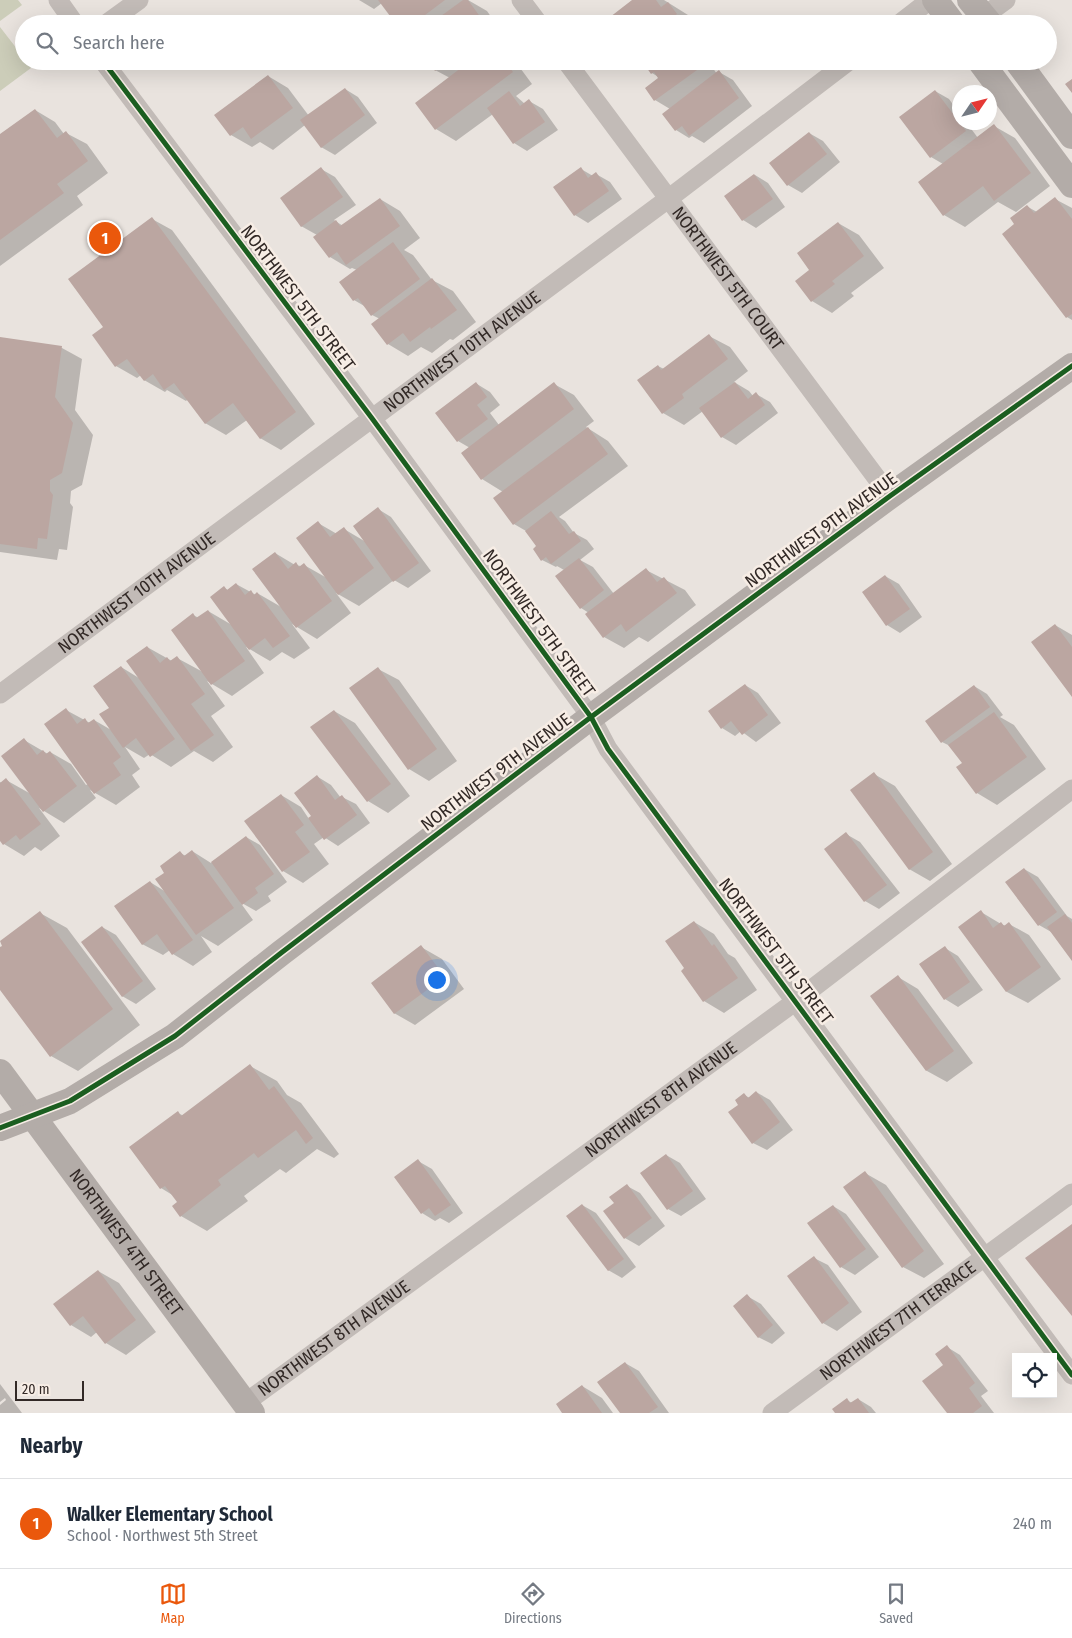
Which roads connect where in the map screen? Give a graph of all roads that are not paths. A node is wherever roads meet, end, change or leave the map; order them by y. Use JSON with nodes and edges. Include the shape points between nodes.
{"nodes":[{"id":1,"x":58,"y":0,"type":"edge"},
{"id":2,"x":139,"y":0,"type":"edge"},
{"id":3,"x":521,"y":0,"type":"edge"},
{"id":4,"x":930,"y":0,"type":"edge"},
{"id":5,"x":935,"y":0,"type":"edge"},
{"id":6,"x":1006,"y":0,"type":"edge"},
{"id":7,"x":981,"y":13,"type":"edge"},
{"id":8,"x":69,"y":15,"type":"edge"},
{"id":9,"x":118,"y":15,"type":"edge"},
{"id":10,"x":532,"y":15,"type":"edge"},
{"id":11,"x":911,"y":15,"type":"edge"},
{"id":12,"x":946,"y":15,"type":"edge"},
{"id":13,"x":110,"y":70,"type":"edge"},
{"id":14,"x":573,"y":70,"type":"edge"},
{"id":15,"x":837,"y":70,"type":"edge"},
{"id":16,"x":987,"y":70,"type":"edge"},
{"id":17,"x":1024,"y":70,"type":"edge"},
{"id":18,"x":1072,"y":136,"type":"edge"},
{"id":19,"x":1072,"y":185,"type":"edge"},
{"id":20,"x":668,"y":199,"type":"junction"},
{"id":21,"x":1072,"y":366,"type":"edge"},
{"id":22,"x":371,"y":417,"type":"junction"},
{"id":23,"x":890,"y":496,"type":"junction"},
{"id":24,"x":0,"y":694,"type":"edge"},
{"id":25,"x":591,"y":717,"type":"junction"},
{"id":26,"x":1072,"y":790,"type":"edge"},
{"id":27,"x":796,"y":1001,"type":"junction"},
{"id":28,"x":0,"y":1072,"type":"edge"},
{"id":29,"x":33,"y":1116,"type":"junction"},
{"id":30,"x":0,"y":1128,"type":"edge"},
{"id":31,"x":1072,"y":1193,"type":"edge"},
{"id":32,"x":986,"y":1256,"type":"junction"},
{"id":33,"x":1072,"y":1375,"type":"edge"},
{"id":34,"x":248,"y":1408,"type":"edge"},
{"id":35,"x":772,"y":1413,"type":"edge"}],
"edges":[{"from":1,"to":8,"type":"street"},
{"from":2,"to":9,"type":"street"},
{"from":3,"to":10,"type":"street"},
{"from":4,"to":11,"type":"street"},
{"from":5,"to":12,"type":"main road"},
{"from":6,"to":7,"type":"street"},
{"from":13,"to":22,"type":"street","name":"NORTHWEST 5TH STREET"},
{"from":14,"to":20,"type":"street","name":"NORTHWEST 5TH COURT"},
{"from":15,"to":20,"type":"street","name":"NORTHWEST 10TH AVENUE"},
{"from":16,"to":19,"type":"main road"},
{"from":17,"to":18,"type":"main road"},
{"from":20,"to":22,"type":"street","name":"NORTHWEST 10TH AVENUE"},
{"from":20,"to":23,"type":"street","name":"NORTHWEST 5TH COURT"},
{"from":21,"to":23,"type":"main road","name":"NORTHWEST 9TH AVENUE"},
{"from":22,"to":24,"type":"street","name":"NORTHWEST 10TH AVENUE"},
{"from":22,"to":25,"type":"street","name":"NORTHWEST 5TH STREET"},
{"from":23,"to":25,"type":"main road","name":"NORTHWEST 9TH AVENUE"},
{"from":25,"to":27,"type":"street","name":"NORTHWEST 5TH STREET","via":[[608,750]]},
{"from":25,"to":29,"type":"main road","name":"NORTHWEST 9TH AVENUE","via":[[175,1036],[70,1101]]},
{"from":26,"to":27,"type":"street","name":"NORTHWEST 8TH AVENUE"},
{"from":27,"to":32,"type":"street","name":"NORTHWEST 5TH STREET"},
{"from":27,"to":34,"type":"street","name":"NORTHWEST 8TH AVENUE"},
{"from":28,"to":29,"type":"main road","name":"NORTHWEST 4TH STREET"},
{"from":29,"to":30,"type":"main road","name":"NORTHWEST 9TH AVENUE"},
{"from":29,"to":34,"type":"main road","name":"NORTHWEST 4TH STREET"},
{"from":31,"to":32,"type":"street","name":"NORTHWEST 7TH TERRACE"},
{"from":32,"to":33,"type":"street","name":"NORTHWEST 5TH STREET"},
{"from":32,"to":35,"type":"street","name":"NORTHWEST 7TH TERRACE"}]}
